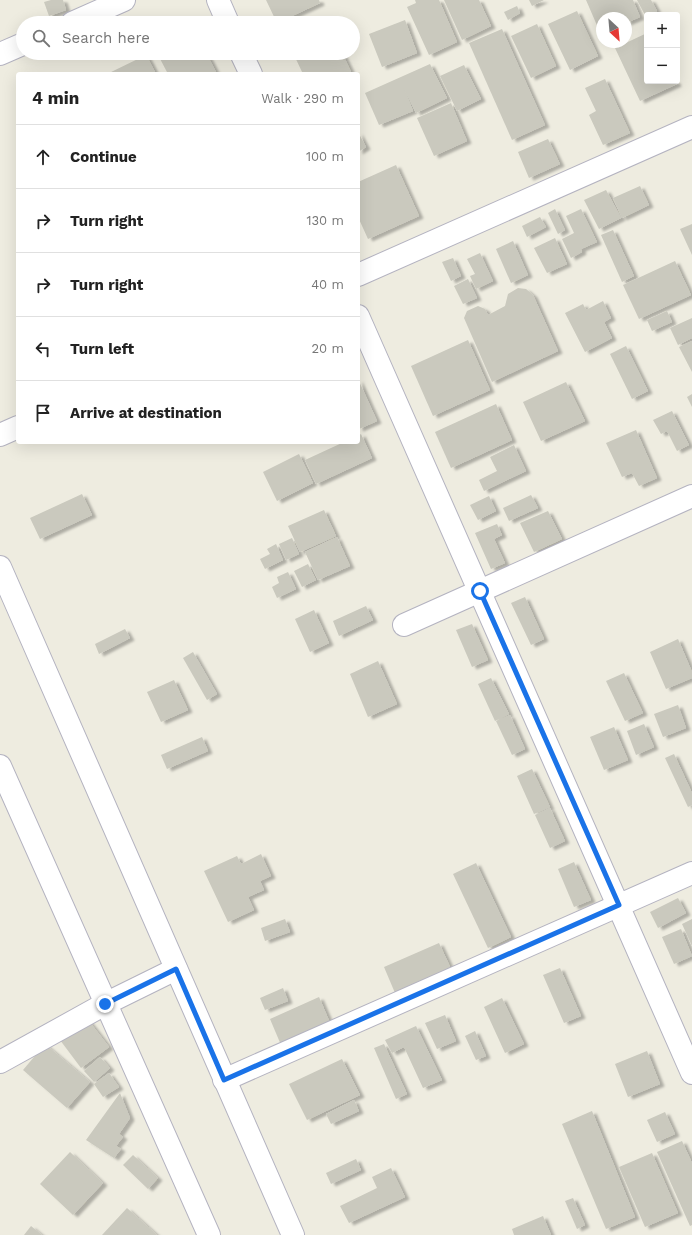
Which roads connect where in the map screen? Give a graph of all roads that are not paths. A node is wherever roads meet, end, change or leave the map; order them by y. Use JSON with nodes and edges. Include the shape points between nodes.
{"nodes":[{"id":1,"x":124,"y":0,"type":"edge"},
{"id":2,"x":218,"y":0,"type":"edge"},
{"id":3,"x":88,"y":16,"type":"edge"},
{"id":4,"x":225,"y":16,"type":"edge"},
{"id":5,"x":16,"y":47,"type":"edge"},
{"id":6,"x":0,"y":54,"type":"edge"},
{"id":7,"x":244,"y":60,"type":"edge"},
{"id":8,"x":250,"y":72,"type":"edge"},
{"id":9,"x":692,"y":127,"type":"edge"},
{"id":10,"x":360,"y":274,"type":"edge"},
{"id":11,"x":360,"y":321,"type":"edge"},
{"id":12,"x":16,"y":428,"type":"edge"},
{"id":13,"x":0,"y":435,"type":"edge"},
{"id":14,"x":692,"y":496,"type":"edge"},
{"id":15,"x":0,"y":567,"type":"edge"},
{"id":16,"x":480,"y":591,"type":"junction"},
{"id":17,"x":404,"y":625,"type":"dead end"},
{"id":18,"x":0,"y":766,"type":"edge"},
{"id":19,"x":692,"y":873,"type":"edge"},
{"id":20,"x":619,"y":905,"type":"junction"},
{"id":21,"x":176,"y":969,"type":"junction"},
{"id":22,"x":105,"y":1004,"type":"junction"},
{"id":23,"x":0,"y":1062,"type":"edge"},
{"id":24,"x":692,"y":1073,"type":"edge"},
{"id":25,"x":224,"y":1080,"type":"junction"},
{"id":26,"x":208,"y":1235,"type":"edge"},
{"id":27,"x":293,"y":1235,"type":"edge"}],
"edges":[{"from":1,"to":3,"type":"street"},
{"from":2,"to":4,"type":"street"},
{"from":5,"to":6,"type":"street"},
{"from":7,"to":8,"type":"street"},
{"from":9,"to":10,"type":"street"},
{"from":11,"to":16,"type":"street"},
{"from":12,"to":13,"type":"street"},
{"from":14,"to":16,"type":"street"},
{"from":15,"to":21,"type":"street"},
{"from":16,"to":17,"type":"street"},
{"from":16,"to":20,"type":"street"},
{"from":18,"to":22,"type":"street"},
{"from":19,"to":20,"type":"street"},
{"from":20,"to":24,"type":"street"},
{"from":20,"to":25,"type":"street"},
{"from":21,"to":22,"type":"street"},
{"from":21,"to":25,"type":"street"},
{"from":22,"to":23,"type":"street"},
{"from":22,"to":26,"type":"street"},
{"from":25,"to":27,"type":"street"}]}
